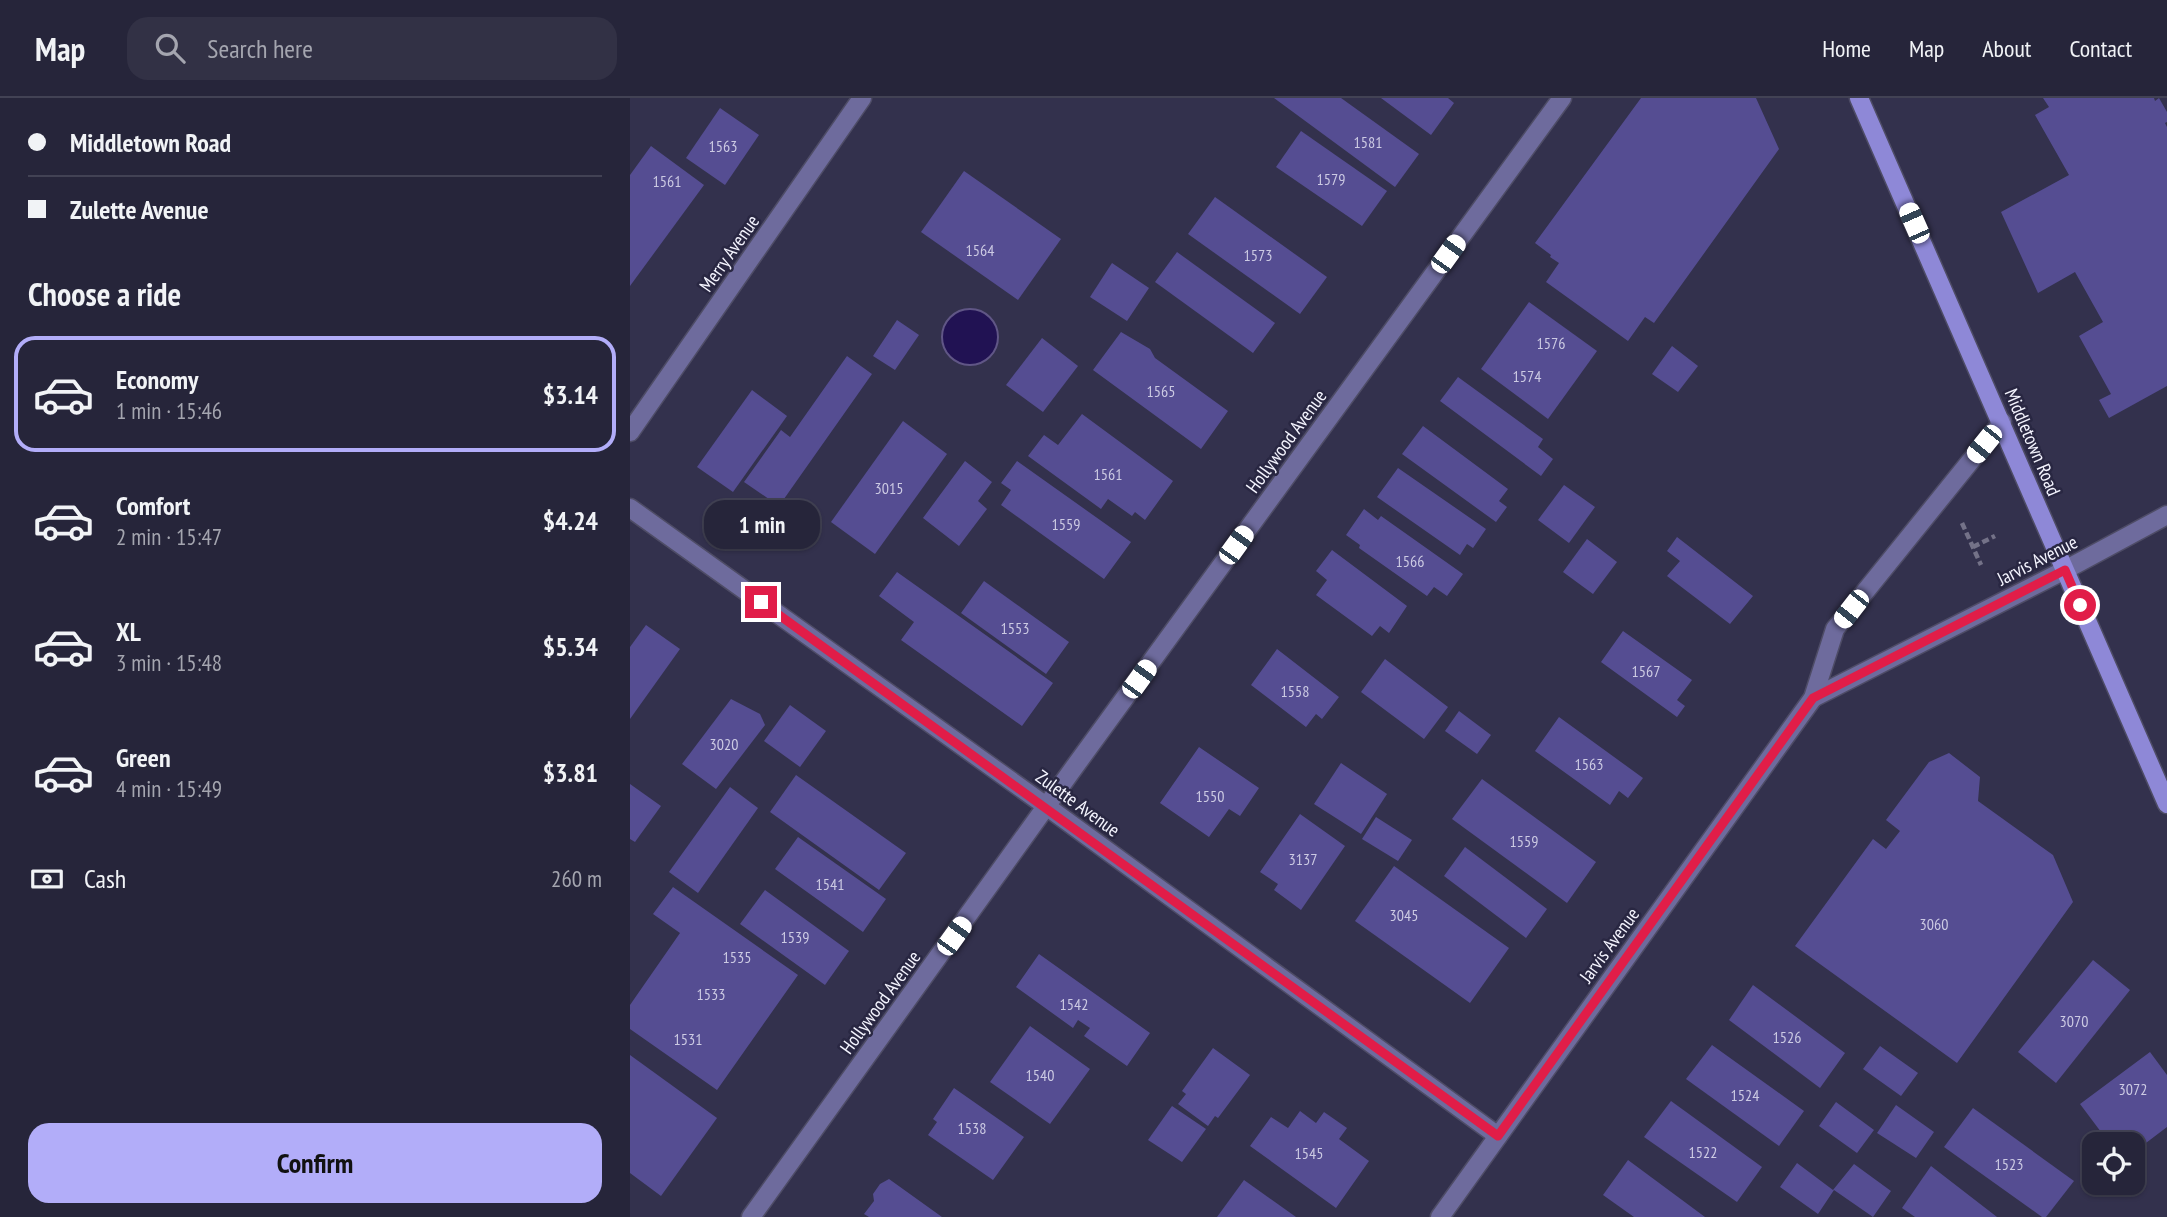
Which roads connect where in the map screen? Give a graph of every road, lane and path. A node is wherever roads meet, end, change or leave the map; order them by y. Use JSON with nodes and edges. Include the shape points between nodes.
{"nodes":[{"id":1,"x":862,"y":98,"type":"edge"},
{"id":2,"x":1562,"y":98,"type":"edge"},
{"id":3,"x":1859,"y":98,"type":"edge"},
{"id":4,"x":2002,"y":422,"type":"junction"},
{"id":5,"x":630,"y":432,"type":"edge"},
{"id":6,"x":630,"y":508,"type":"edge"},
{"id":7,"x":2167,"y":515,"type":"edge"},
{"id":8,"x":1959,"y":516,"type":"dead end"},
{"id":9,"x":1995,"y":536,"type":"dead end"},
{"id":10,"x":1973,"y":547,"type":"junction"},
{"id":11,"x":1981,"y":565,"type":"dead end"},
{"id":12,"x":2065,"y":570,"type":"junction"},
{"id":13,"x":1813,"y":698,"type":"junction"},
{"id":14,"x":2167,"y":804,"type":"edge"},
{"id":15,"x":1046,"y":806,"type":"junction"},
{"id":16,"x":1498,"y":1136,"type":"junction"},
{"id":17,"x":751,"y":1217,"type":"edge"},
{"id":18,"x":1440,"y":1217,"type":"edge"}],
"edges":[{"from":1,"to":5,"type":"street","name":"Merry Avenue"},
{"from":2,"to":15,"type":"street","name":"Hollywood Avenue"},
{"from":3,"to":4,"type":"street","name":"Middletown Road"},
{"from":4,"to":12,"type":"street","name":"Middletown Road"},
{"from":4,"to":13,"type":"street","name":"Jarvis Avenue","via":[[1835,629]]},
{"from":6,"to":15,"type":"street","name":"Zulette Avenue"},
{"from":7,"to":12,"type":"street","name":"Jarvis Avenue"},
{"from":8,"to":10,"type":"path"},
{"from":9,"to":10,"type":"path"},
{"from":10,"to":11,"type":"path"},
{"from":12,"to":13,"type":"street","name":"Jarvis Avenue"},
{"from":12,"to":14,"type":"street","name":"Middletown Road"},
{"from":13,"to":16,"type":"street","name":"Jarvis Avenue"},
{"from":15,"to":16,"type":"street","name":"Zulette Avenue"},
{"from":15,"to":17,"type":"street","name":"Hollywood Avenue"},
{"from":16,"to":18,"type":"street","name":"Jarvis Avenue"}]}
